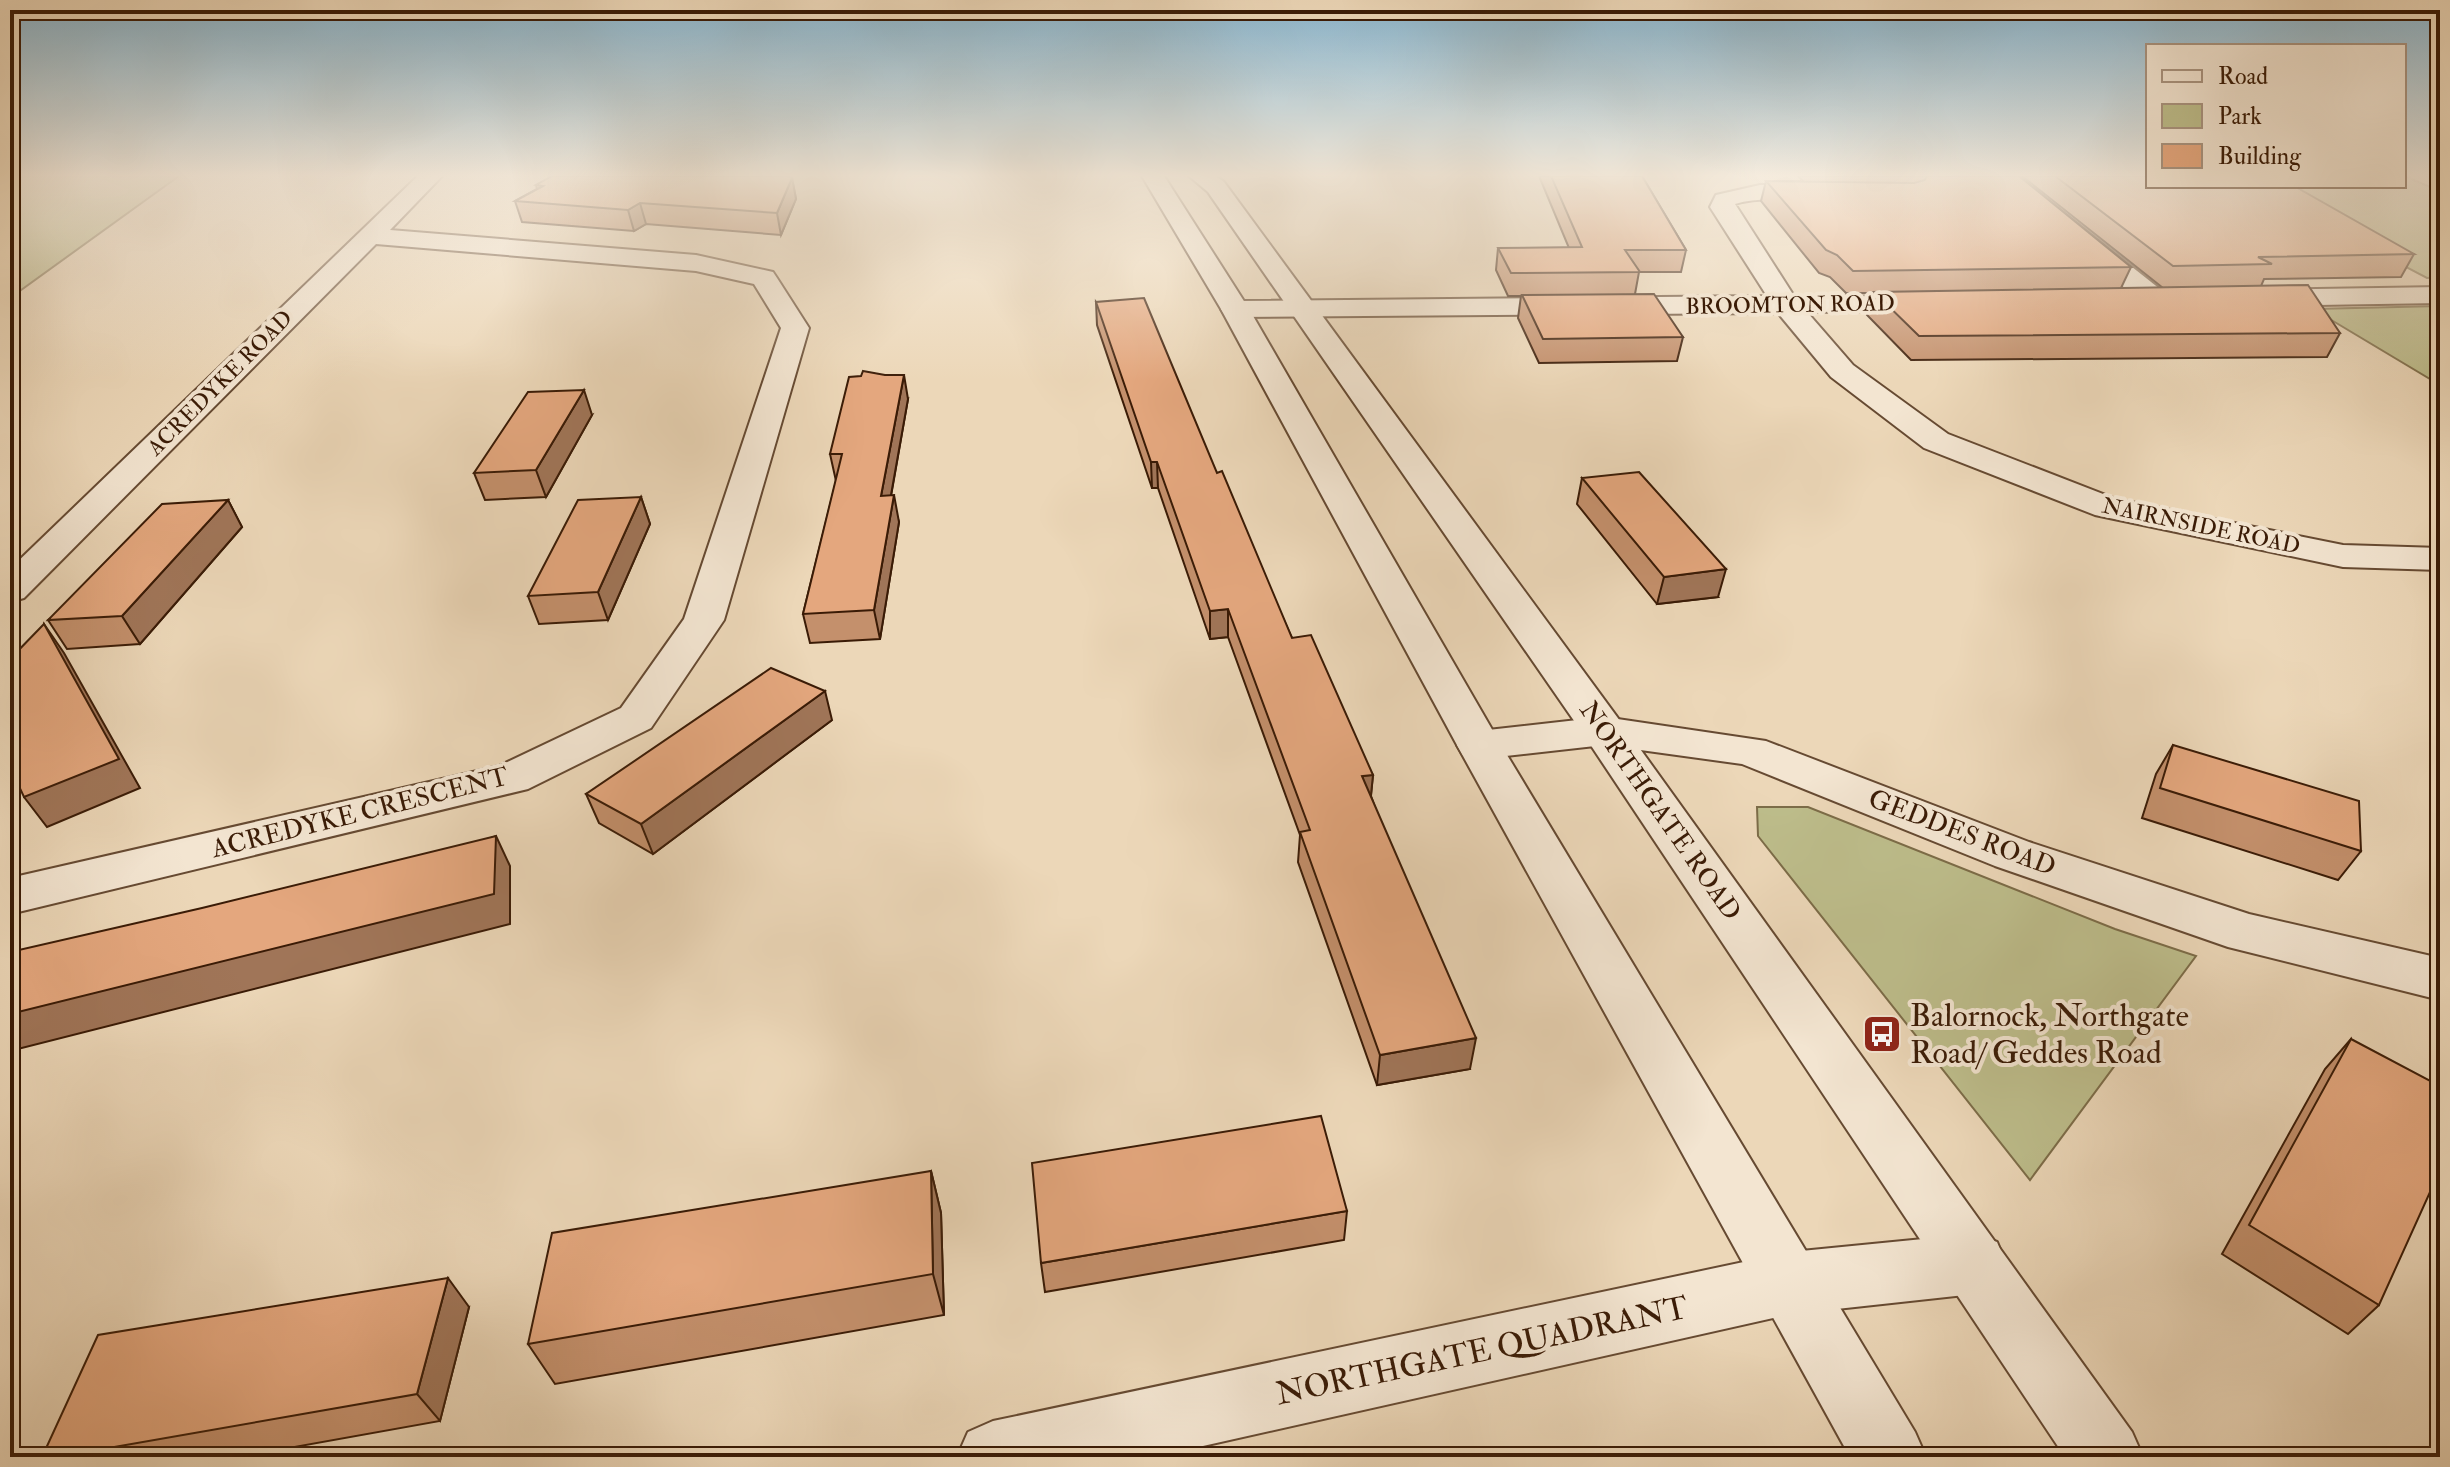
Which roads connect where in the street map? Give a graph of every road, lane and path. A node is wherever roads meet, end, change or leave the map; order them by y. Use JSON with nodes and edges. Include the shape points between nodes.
{"nodes":[{"id":1,"x":359,"y":244,"type":"edge"},
{"id":2,"x":471,"y":244,"type":"edge"},
{"id":3,"x":1195,"y":244,"type":"edge"},
{"id":4,"x":1257,"y":244,"type":"edge"},
{"id":5,"x":1746,"y":244,"type":"edge"},
{"id":6,"x":2088,"y":244,"type":"edge"},
{"id":7,"x":2440,"y":295,"type":"edge"},
{"id":8,"x":2234,"y":298,"type":"edge"},
{"id":9,"x":2155,"y":299,"type":"junction"},
{"id":10,"x":2187,"y":299,"type":"edge"},
{"id":11,"x":2109,"y":300,"type":"edge"},
{"id":12,"x":1955,"y":303,"type":"edge"},
{"id":13,"x":1786,"y":305,"type":"junction"},
{"id":14,"x":1235,"y":309,"type":"junction"},
{"id":15,"x":1303,"y":310,"type":"junction"},
{"id":16,"x":2440,"y":559,"type":"edge"},
{"id":17,"x":10,"y":590,"type":"edge"},
{"id":18,"x":1604,"y":731,"type":"junction"},
{"id":19,"x":1479,"y":745,"type":"junction"},
{"id":20,"x":10,"y":896,"type":"edge"},
{"id":21,"x":2440,"y":979,"type":"edge"},
{"id":22,"x":1974,"y":1264,"type":"junction"},
{"id":23,"x":1791,"y":1283,"type":"junction"},
{"id":24,"x":993,"y":1457,"type":"edge"},
{"id":25,"x":1890,"y":1457,"type":"edge"},
{"id":26,"x":2107,"y":1457,"type":"edge"}],
"edges":[{"from":1,"to":17,"type":"street","name":"ACREDYKE ROAD"},
{"from":2,"to":20,"type":"street","name":"ACREDYKE CRESCENT","via":[[696,263],[764,278],[795,328],[704,620],[636,718],[512,778]]},
{"from":3,"to":14,"type":"street"},
{"from":4,"to":15,"type":"street","name":"NORTHGATE ROAD"},
{"from":5,"to":13,"type":"street","name":"NAIRNSIDE ROAD"},
{"from":6,"to":9,"type":"street"},
{"from":7,"to":8,"type":"street"},
{"from":9,"to":10,"type":"street"},
{"from":9,"to":11,"type":"street"},
{"from":12,"to":13,"type":"street","name":"BROOMTON ROAD"},
{"from":13,"to":15,"type":"street","name":"BROOMTON ROAD"},
{"from":13,"to":16,"type":"street","name":"NAIRNSIDE ROAD","via":[[1842,371],[1936,441],[2107,508],[2343,556]]},
{"from":14,"to":15,"type":"street","name":"BROOMTON ROAD"},
{"from":14,"to":19,"type":"street"},
{"from":15,"to":18,"type":"street","name":"NORTHGATE ROAD"},
{"from":18,"to":19,"type":"street","name":"GEDDES ROAD"},
{"from":18,"to":21,"type":"street","name":"GEDDES ROAD","via":[[1750,751],[2012,854],[2246,933]]},
{"from":18,"to":22,"type":"street","name":"NORTHGATE ROAD"},
{"from":19,"to":23,"type":"street"},
{"from":22,"to":23,"type":"street","name":"NORTHGATE QUADRANT"},
{"from":22,"to":26,"type":"street","name":"NORTHGATE ROAD"},
{"from":23,"to":24,"type":"street","name":"NORTHGATE QUADRANT"},
{"from":23,"to":25,"type":"street"}]}
